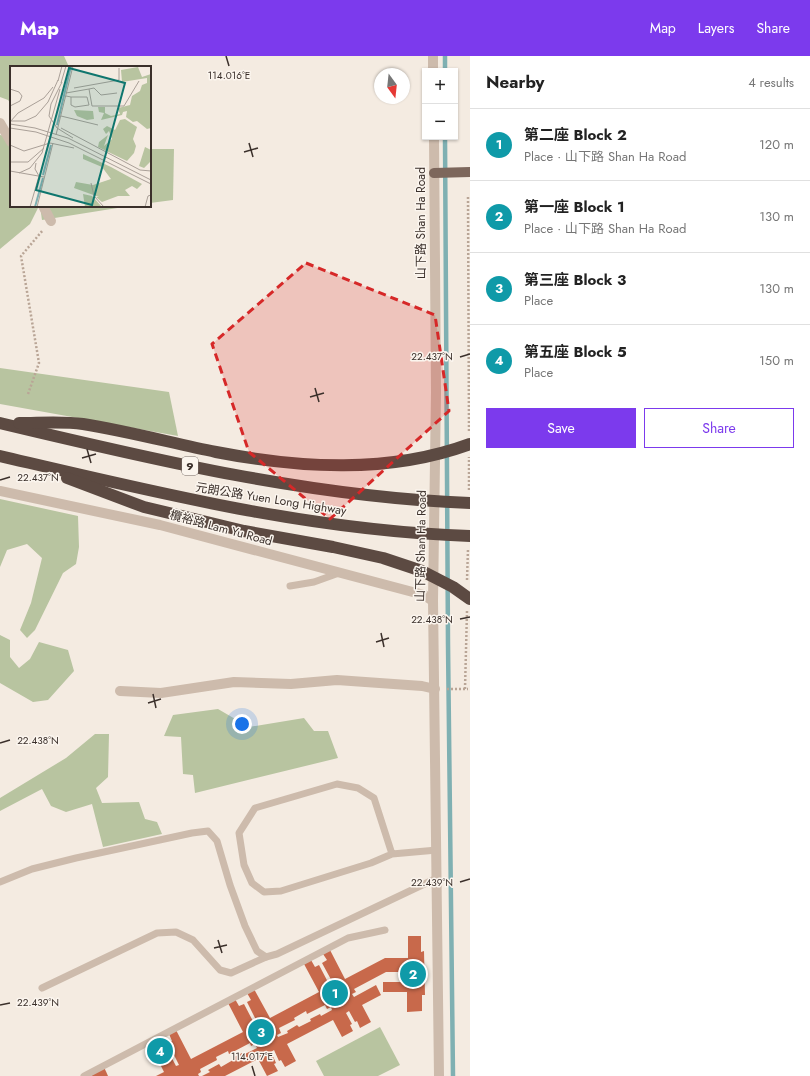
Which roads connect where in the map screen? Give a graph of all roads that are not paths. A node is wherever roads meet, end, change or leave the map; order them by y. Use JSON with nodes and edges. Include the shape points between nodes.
{"nodes":[{"id":1,"x":433,"y":56,"type":"edge"},
{"id":2,"x":433,"y":68,"type":"edge"},
{"id":3,"x":0,"y":123,"type":"edge"},
{"id":4,"x":10,"y":140,"type":"edge"},
{"id":5,"x":434,"y":140,"type":"edge"},
{"id":6,"x":468,"y":172,"type":"edge"},
{"id":7,"x":438,"y":173,"type":"junction"},
{"id":8,"x":43,"y":207,"type":"edge"},
{"id":9,"x":50,"y":221,"type":"road end"},
{"id":10,"x":0,"y":423,"type":"edge"},
{"id":11,"x":470,"y":444,"type":"edge"},
{"id":12,"x":0,"y":456,"type":"edge"},
{"id":13,"x":23,"y":461,"type":"junction"},
{"id":14,"x":0,"y":491,"type":"edge"},
{"id":15,"x":470,"y":503,"type":"edge"},
{"id":16,"x":470,"y":536,"type":"edge"},
{"id":17,"x":339,"y":573,"type":"junction"},
{"id":18,"x":290,"y":586,"type":"dead end"},
{"id":19,"x":470,"y":599,"type":"edge"},
{"id":20,"x":433,"y":601,"type":"junction"},
{"id":21,"x":438,"y":689,"type":"junction"},
{"id":22,"x":120,"y":691,"type":"dead end"},
{"id":23,"x":437,"y":850,"type":"junction"},
{"id":24,"x":392,"y":854,"type":"junction"},
{"id":25,"x":437,"y":878,"type":"junction"},
{"id":26,"x":0,"y":882,"type":"edge"},
{"id":27,"x":385,"y":930,"type":"dead end"},
{"id":28,"x":266,"y":957,"type":"junction"},
{"id":29,"x":42,"y":988,"type":"dead end"},
{"id":30,"x":84,"y":1076,"type":"edge"},
{"id":31,"x":439,"y":1076,"type":"edge"}],
"edges":[{"from":1,"to":2,"type":"street"},
{"from":3,"to":4,"type":"street"},
{"from":5,"to":7,"type":"street","name":"山下路 Shan Ha Road"},
{"from":6,"to":7,"type":"main road"},
{"from":7,"to":20,"type":"street","name":"山下路 Shan Ha Road"},
{"from":8,"to":9,"type":"street"},
{"from":10,"to":11,"type":"highway","via":[[81,424],[217,452],[286,462],[344,465],[414,459]]},
{"from":10,"to":15,"type":"highway","name":"元朗公路 Yuen Long Highway","number":"9","via":[[112,450],[272,482],[418,500]]},
{"from":12,"to":13,"type":"highway","name":"元朗公路 Yuen Long Highway"},
{"from":13,"to":16,"type":"highway","name":"元朗公路 Yuen Long Highway","via":[[226,507],[333,524]]},
{"from":13,"to":19,"type":"highway","via":[[144,507],[383,558],[448,584]]},
{"from":14,"to":17,"type":"street","name":"欖裕路 Lam Yu Road","via":[[160,525]]},
{"from":17,"to":18,"type":"lane","via":[[314,582]]},
{"from":17,"to":20,"type":"street","name":"欖裕路 Lam Yu Road","via":[[424,595]]},
{"from":20,"to":21,"type":"street","name":"山下路 Shan Ha Road"},
{"from":21,"to":22,"type":"street","via":[[337,680],[291,684],[234,682],[161,693]]},
{"from":21,"to":23,"type":"street","name":"山下路 Shan Ha Road"},
{"from":23,"to":24,"type":"lane"},
{"from":23,"to":25,"type":"street","name":"山下路 Shan Ha Road"},
{"from":24,"to":24,"type":"lane","via":[[374,798],[358,788],[337,784],[255,808],[239,833],[244,865],[252,883],[264,892],[281,891],[371,864]]},
{"from":25,"to":28,"type":"lane"},
{"from":25,"to":31,"type":"street","name":"山下路 Shan Ha Road"},
{"from":26,"to":28,"type":"lane","via":[[32,869],[76,858],[208,831],[217,841],[245,926],[257,951]]},
{"from":27,"to":30,"type":"lane","via":[[348,938]]},
{"from":28,"to":29,"type":"lane","via":[[231,973],[220,970],[193,940],[176,932],[157,933]]}]}
